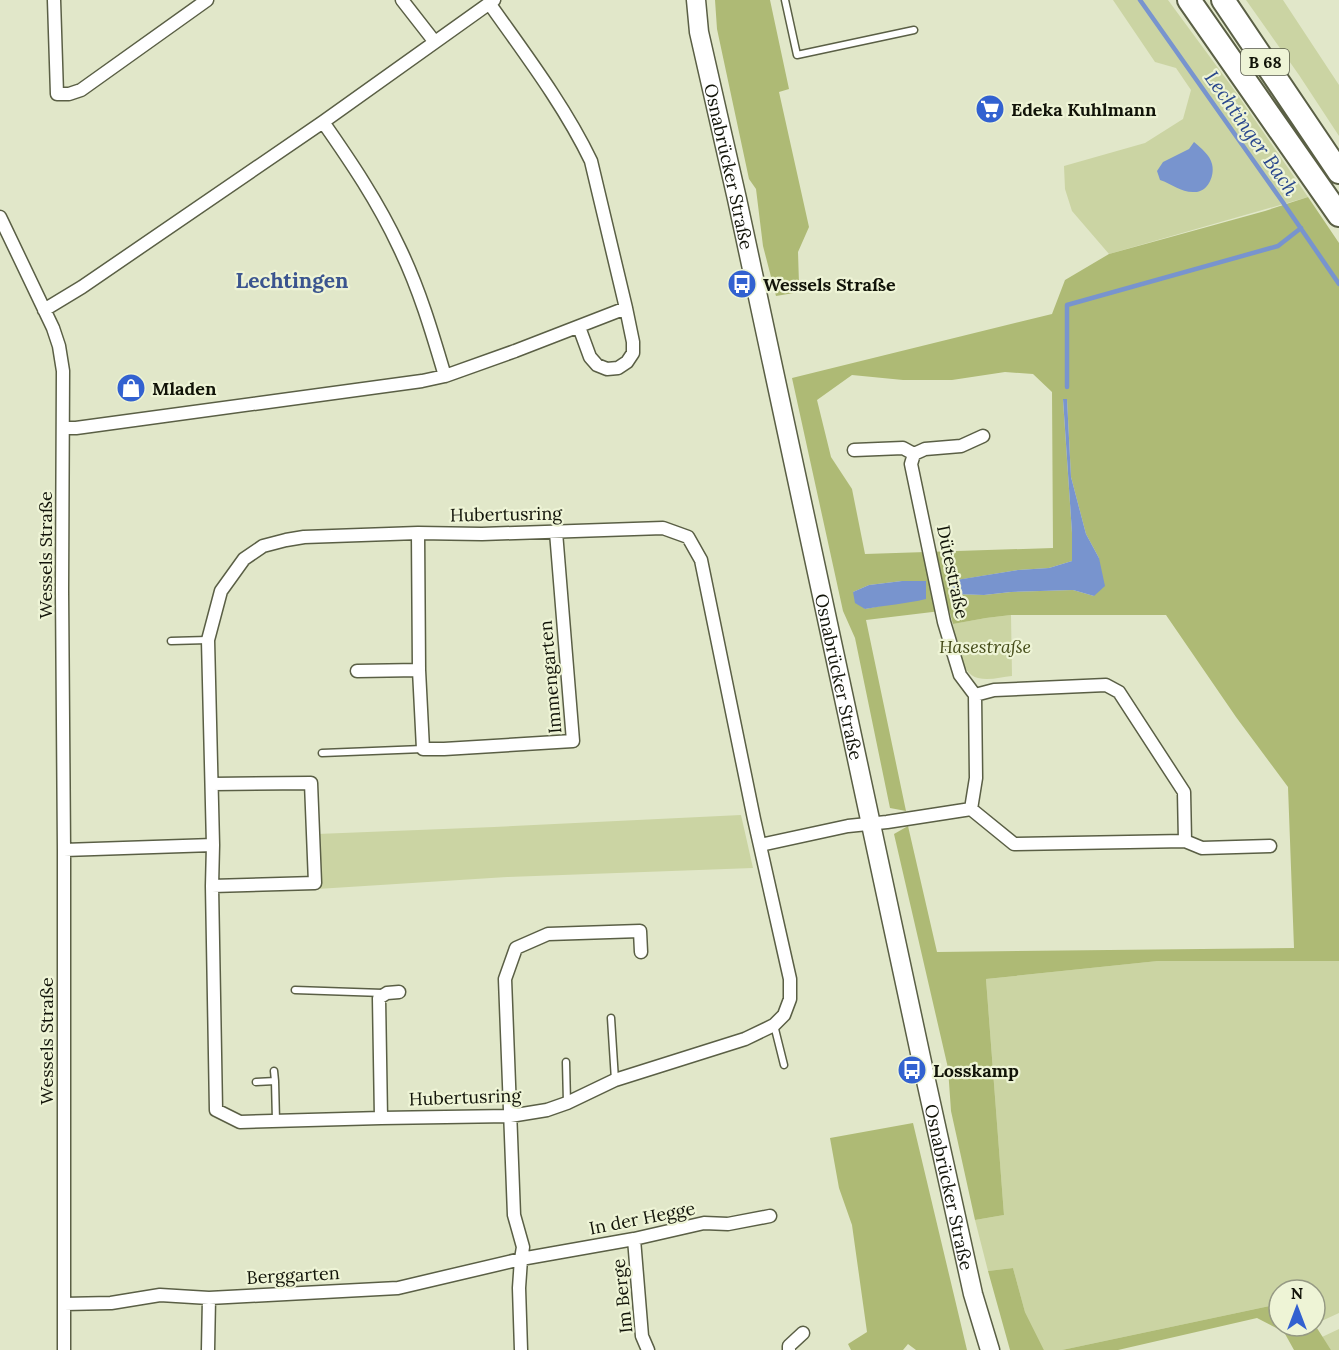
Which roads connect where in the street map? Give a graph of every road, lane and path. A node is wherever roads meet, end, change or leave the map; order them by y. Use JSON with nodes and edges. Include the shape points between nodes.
{"nodes":[{"id":1,"x":54,"y":0,"type":"edge"},
{"id":2,"x":207,"y":0,"type":"edge"},
{"id":3,"x":402,"y":0,"type":"edge"},
{"id":4,"x":696,"y":0,"type":"edge"},
{"id":5,"x":785,"y":0,"type":"edge"},
{"id":6,"x":1190,"y":0,"type":"edge"},
{"id":7,"x":1223,"y":0,"type":"edge"},
{"id":8,"x":492,"y":2,"type":"edge"},
{"id":9,"x":914,"y":30,"type":"dead end"},
{"id":10,"x":434,"y":41,"type":"junction"},
{"id":11,"x":323,"y":122,"type":"junction"},
{"id":12,"x":1339,"y":172,"type":"edge"},
{"id":13,"x":1339,"y":215,"type":"edge"},
{"id":14,"x":0,"y":218,"type":"edge"},
{"id":15,"x":627,"y":308,"type":"junction"},
{"id":16,"x":44,"y":310,"type":"junction"},
{"id":17,"x":579,"y":327,"type":"junction"},
{"id":18,"x":445,"y":376,"type":"junction"},
{"id":19,"x":63,"y":428,"type":"junction"},
{"id":20,"x":983,"y":436,"type":"dead end"},
{"id":21,"x":854,"y":450,"type":"dead end"},
{"id":22,"x":914,"y":454,"type":"junction"},
{"id":23,"x":556,"y":532,"type":"junction"},
{"id":24,"x":418,"y":533,"type":"junction"},
{"id":25,"x":208,"y":640,"type":"junction"},
{"id":26,"x":171,"y":641,"type":"dead end"},
{"id":27,"x":419,"y":670,"type":"junction"},
{"id":28,"x":357,"y":671,"type":"dead end"},
{"id":29,"x":975,"y":695,"type":"junction"},
{"id":30,"x":423,"y":749,"type":"junction"},
{"id":31,"x":322,"y":753,"type":"dead end"},
{"id":32,"x":212,"y":784,"type":"junction"},
{"id":33,"x":971,"y":808,"type":"junction"},
{"id":34,"x":872,"y":824,"type":"junction"},
{"id":35,"x":1185,"y":841,"type":"junction"},
{"id":36,"x":760,"y":845,"type":"junction"},
{"id":37,"x":213,"y":846,"type":"junction"},
{"id":38,"x":1270,"y":846,"type":"dead end"},
{"id":39,"x":64,"y":850,"type":"junction"},
{"id":40,"x":213,"y":886,"type":"junction"},
{"id":41,"x":641,"y":952,"type":"dead end"},
{"id":42,"x":295,"y":990,"type":"dead end"},
{"id":43,"x":393,"y":993,"type":"joint"},
{"id":44,"x":611,"y":1018,"type":"dead end"},
{"id":45,"x":774,"y":1025,"type":"junction"},
{"id":46,"x":566,"y":1062,"type":"dead end"},
{"id":47,"x":784,"y":1065,"type":"dead end"},
{"id":48,"x":274,"y":1071,"type":"dead end"},
{"id":49,"x":615,"y":1080,"type":"junction"},
{"id":50,"x":275,"y":1081,"type":"junction"},
{"id":51,"x":256,"y":1082,"type":"dead end"},
{"id":52,"x":567,"y":1103,"type":"junction"},
{"id":53,"x":510,"y":1116,"type":"junction"},
{"id":54,"x":381,"y":1118,"type":"junction"},
{"id":55,"x":276,"y":1121,"type":"junction"},
{"id":56,"x":770,"y":1216,"type":"dead end"},
{"id":57,"x":634,"y":1239,"type":"junction"},
{"id":58,"x":521,"y":1259,"type":"junction"},
{"id":59,"x":209,"y":1298,"type":"junction"},
{"id":60,"x":64,"y":1304,"type":"junction"},
{"id":61,"x":803,"y":1333,"type":"dead end"},
{"id":62,"x":64,"y":1350,"type":"edge"},
{"id":63,"x":208,"y":1350,"type":"edge"},
{"id":64,"x":521,"y":1350,"type":"edge"},
{"id":65,"x":648,"y":1350,"type":"edge"},
{"id":66,"x":789,"y":1350,"type":"edge"},
{"id":67,"x":990,"y":1350,"type":"edge"}],
"edges":[{"from":1,"to":2,"type":"street","via":[[57,94],[81,90]]},
{"from":3,"to":10,"type":"street"},
{"from":4,"to":34,"type":"street","name":"Osnabrücker Straße","via":[[699,32]]},
{"from":5,"to":9,"type":"lane","via":[[797,55]]},
{"from":6,"to":13,"type":"highway","number":"B 68"},
{"from":7,"to":12,"type":"highway","number":"B 68"},
{"from":8,"to":10,"type":"street"},
{"from":8,"to":15,"type":"street","via":[[591,161]]},
{"from":10,"to":11,"type":"street"},
{"from":11,"to":16,"type":"street"},
{"from":11,"to":18,"type":"street","via":[[363,181],[400,249]]},
{"from":14,"to":16,"type":"street","name":"Wessels Straße"},
{"from":15,"to":17,"type":"street"},
{"from":15,"to":17,"type":"street","via":[[633,353],[618,368],[597,365]]},
{"from":16,"to":19,"type":"street","name":"Wessels Straße","via":[[59,346]]},
{"from":17,"to":18,"type":"street"},
{"from":18,"to":19,"type":"street"},
{"from":19,"to":39,"type":"street","name":"Wessels Straße"},
{"from":20,"to":22,"type":"street","via":[[961,446],[924,449]]},
{"from":21,"to":22,"type":"street","via":[[903,448]]},
{"from":22,"to":29,"type":"street","name":"Dütestraße","via":[[911,464],[944,622],[960,675]]},
{"from":23,"to":24,"type":"street","name":"Hubertusring"},
{"from":23,"to":30,"type":"street","name":"Immengarten","via":[[573,741]]},
{"from":23,"to":36,"type":"street","name":"Hubertusring","via":[[663,528],[688,537],[701,560]]},
{"from":24,"to":25,"type":"street","name":"Hubertusring","via":[[304,537],[263,546],[244,559],[221,591]]},
{"from":24,"to":27,"type":"street"},
{"from":25,"to":26,"type":"lane"},
{"from":25,"to":32,"type":"street","name":"Hubertusring"},
{"from":27,"to":28,"type":"street"},
{"from":27,"to":30,"type":"street"},
{"from":29,"to":33,"type":"street","via":[[976,778]]},
{"from":29,"to":35,"type":"street","via":[[993,690],[1106,685],[1119,692],[1184,792]]},
{"from":30,"to":31,"type":"lane","name":"Immengarten"},
{"from":32,"to":37,"type":"street","name":"Hubertusring"},
{"from":32,"to":40,"type":"street","via":[[311,783],[315,883]]},
{"from":33,"to":34,"type":"street"},
{"from":33,"to":35,"type":"street","via":[[1014,844]]},
{"from":34,"to":36,"type":"street"},
{"from":34,"to":67,"type":"street","name":"Osnabrücker Straße","via":[[973,1294]]},
{"from":35,"to":38,"type":"street","via":[[1202,848]]},
{"from":36,"to":45,"type":"street","name":"Hubertusring","via":[[790,979],[790,999],[784,1015]]},
{"from":37,"to":39,"type":"street"},
{"from":37,"to":40,"type":"street","name":"Hubertusring"},
{"from":39,"to":60,"type":"street","name":"Wessels Straße"},
{"from":40,"to":55,"type":"street","name":"Hubertusring","via":[[216,1110],[240,1122]]},
{"from":41,"to":53,"type":"street","via":[[640,931],[548,934],[516,948],[505,979]]},
{"from":42,"to":43,"type":"lane"},
{"from":43,"to":54,"type":"street","via":[[379,998]]},
{"from":44,"to":49,"type":"lane"},
{"from":45,"to":47,"type":"lane"},
{"from":45,"to":49,"type":"street","name":"Hubertusring","via":[[745,1039]]},
{"from":46,"to":52,"type":"lane"},
{"from":48,"to":50,"type":"lane"},
{"from":49,"to":52,"type":"street","name":"Hubertusring"},
{"from":50,"to":51,"type":"lane"},
{"from":50,"to":55,"type":"lane"},
{"from":52,"to":53,"type":"street","name":"Hubertusring"},
{"from":53,"to":54,"type":"street","name":"Hubertusring"},
{"from":53,"to":58,"type":"street","via":[[514,1215],[523,1247]]},
{"from":54,"to":55,"type":"street","name":"Hubertusring"},
{"from":56,"to":57,"type":"street","name":"In der Hegge","via":[[728,1224],[704,1223]]},
{"from":57,"to":58,"type":"street","name":"In der Hegge"},
{"from":57,"to":65,"type":"street","name":"Im Berge","via":[[642,1336]]},
{"from":58,"to":59,"type":"street","name":"Berggarten","via":[[398,1288]]},
{"from":58,"to":64,"type":"street"},
{"from":59,"to":60,"type":"street","name":"Berggarten","via":[[160,1295],[111,1303]]},
{"from":59,"to":63,"type":"street"},
{"from":60,"to":62,"type":"street","name":"Wessels Straße"},
{"from":61,"to":66,"type":"street"}]}
